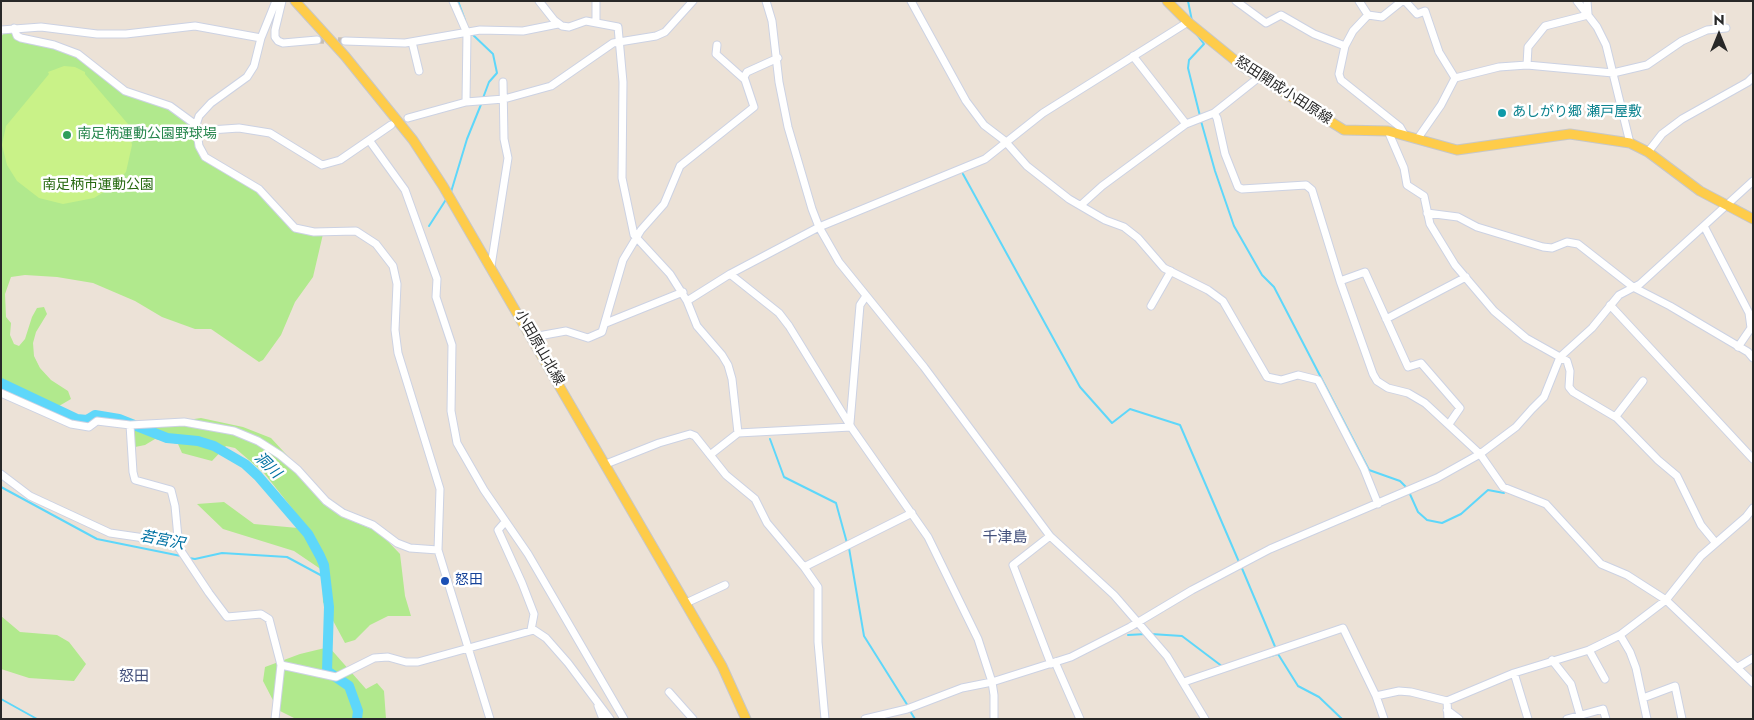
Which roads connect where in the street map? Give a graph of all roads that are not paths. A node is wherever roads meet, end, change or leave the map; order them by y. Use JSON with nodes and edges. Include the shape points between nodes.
{"nodes":[{"id":1,"x":276,"y":1,"type":"edge"},
{"id":2,"x":282,"y":1,"type":"edge"},
{"id":3,"x":295,"y":1,"type":"edge"},
{"id":4,"x":453,"y":1,"type":"edge"},
{"id":5,"x":539,"y":1,"type":"edge"},
{"id":6,"x":596,"y":1,"type":"edge"},
{"id":7,"x":693,"y":1,"type":"edge"},
{"id":8,"x":766,"y":1,"type":"edge"},
{"id":9,"x":911,"y":1,"type":"edge"},
{"id":10,"x":1166,"y":1,"type":"edge"},
{"id":11,"x":1236,"y":1,"type":"edge"},
{"id":12,"x":1359,"y":1,"type":"edge"},
{"id":13,"x":1403,"y":1,"type":"edge"},
{"id":14,"x":1577,"y":1,"type":"edge"},
{"id":15,"x":1587,"y":1,"type":"edge"},
{"id":16,"x":1368,"y":15,"type":"junction"},
{"id":17,"x":1588,"y":15,"type":"junction"},
{"id":18,"x":596,"y":22,"type":"junction"},
{"id":19,"x":1188,"y":22,"type":"junction"},
{"id":20,"x":558,"y":24,"type":"junction"},
{"id":21,"x":14,"y":28,"type":"junction"},
{"id":22,"x":1726,"y":28,"type":"dead end"},
{"id":23,"x":1,"y":30,"type":"edge"},
{"id":24,"x":466,"y":33,"type":"junction"},
{"id":25,"x":261,"y":38,"type":"junction"},
{"id":26,"x":317,"y":40,"type":"tunnel mouth"},
{"id":27,"x":344,"y":40,"type":"tunnel mouth"},
{"id":28,"x":412,"y":42,"type":"junction"},
{"id":29,"x":620,"y":42,"type":"junction"},
{"id":30,"x":717,"y":46,"type":"dead end"},
{"id":31,"x":1345,"y":46,"type":"junction"},
{"id":32,"x":1133,"y":56,"type":"junction"},
{"id":33,"x":778,"y":58,"type":"junction"},
{"id":34,"x":1527,"y":65,"type":"junction"},
{"id":35,"x":419,"y":71,"type":"dead end"},
{"id":36,"x":1613,"y":73,"type":"junction"},
{"id":37,"x":1753,"y":77,"type":"edge"},
{"id":38,"x":1258,"y":78,"type":"junction"},
{"id":39,"x":1455,"y":78,"type":"junction"},
{"id":40,"x":744,"y":79,"type":"junction"},
{"id":41,"x":503,"y":82,"type":"dead end"},
{"id":42,"x":504,"y":98,"type":"junction"},
{"id":43,"x":466,"y":102,"type":"junction"},
{"id":44,"x":1214,"y":113,"type":"junction"},
{"id":45,"x":408,"y":118,"type":"dead end"},
{"id":46,"x":391,"y":124,"type":"dead end"},
{"id":47,"x":1186,"y":124,"type":"junction"},
{"id":48,"x":196,"y":128,"type":"junction"},
{"id":49,"x":1388,"y":131,"type":"junction"},
{"id":50,"x":1404,"y":134,"type":"junction"},
{"id":51,"x":1418,"y":138,"type":"junction"},
{"id":52,"x":369,"y":140,"type":"junction"},
{"id":53,"x":1006,"y":141,"type":"junction"},
{"id":54,"x":1630,"y":143,"type":"junction"},
{"id":55,"x":1648,"y":152,"type":"junction"},
{"id":56,"x":1753,"y":181,"type":"edge"},
{"id":57,"x":1081,"y":205,"type":"junction"},
{"id":58,"x":1726,"y":207,"type":"junction"},
{"id":59,"x":1427,"y":213,"type":"junction"},
{"id":60,"x":1753,"y":219,"type":"edge"},
{"id":61,"x":1704,"y":226,"type":"junction"},
{"id":62,"x":819,"y":227,"type":"junction"},
{"id":63,"x":635,"y":238,"type":"junction"},
{"id":64,"x":491,"y":266,"type":"junction"},
{"id":65,"x":1170,"y":271,"type":"junction"},
{"id":66,"x":730,"y":274,"type":"junction"},
{"id":67,"x":1466,"y":277,"type":"junction"},
{"id":68,"x":1340,"y":281,"type":"junction"},
{"id":69,"x":1633,"y":287,"type":"junction"},
{"id":70,"x":683,"y":292,"type":"junction"},
{"id":71,"x":866,"y":296,"type":"junction"},
{"id":72,"x":687,"y":301,"type":"junction"},
{"id":73,"x":1610,"y":305,"type":"junction"},
{"id":74,"x":1151,"y":306,"type":"dead end"},
{"id":75,"x":1386,"y":319,"type":"junction"},
{"id":76,"x":1752,"y":320,"type":"edge"},
{"id":77,"x":606,"y":323,"type":"junction"},
{"id":78,"x":533,"y":337,"type":"junction"},
{"id":79,"x":1738,"y":346,"type":"junction"},
{"id":80,"x":1560,"y":357,"type":"junction"},
{"id":81,"x":1753,"y":358,"type":"edge"},
{"id":82,"x":1643,"y":381,"type":"dead end"},
{"id":83,"x":2,"y":395,"type":"edge"},
{"id":84,"x":1616,"y":416,"type":"junction"},
{"id":85,"x":1449,"y":424,"type":"junction"},
{"id":86,"x":130,"y":425,"type":"junction"},
{"id":87,"x":850,"y":426,"type":"junction"},
{"id":88,"x":738,"y":433,"type":"junction"},
{"id":89,"x":1480,"y":454,"type":"junction"},
{"id":90,"x":710,"y":455,"type":"junction"},
{"id":91,"x":1753,"y":459,"type":"edge"},
{"id":92,"x":606,"y":464,"type":"junction"},
{"id":93,"x":1,"y":474,"type":"edge"},
{"id":94,"x":1378,"y":504,"type":"junction"},
{"id":95,"x":1753,"y":508,"type":"edge"},
{"id":96,"x":912,"y":513,"type":"junction"},
{"id":97,"x":1749,"y":517,"type":"edge"},
{"id":98,"x":505,"y":522,"type":"junction"},
{"id":99,"x":1050,"y":536,"type":"junction"},
{"id":100,"x":179,"y":542,"type":"junction"},
{"id":101,"x":1715,"y":542,"type":"junction"},
{"id":102,"x":438,"y":550,"type":"junction"},
{"id":103,"x":804,"y":567,"type":"junction"},
{"id":104,"x":725,"y":585,"type":"dead end"},
{"id":105,"x":1666,"y":600,"type":"junction"},
{"id":106,"x":686,"y":603,"type":"junction"},
{"id":107,"x":1139,"y":622,"type":"junction"},
{"id":108,"x":531,"y":630,"type":"junction"},
{"id":109,"x":1620,"y":636,"type":"junction"},
{"id":110,"x":469,"y":648,"type":"junction"},
{"id":111,"x":1589,"y":650,"type":"junction"},
{"id":112,"x":1753,"y":658,"type":"edge"},
{"id":113,"x":1552,"y":660,"type":"junction"},
{"id":114,"x":1053,"y":663,"type":"junction"},
{"id":115,"x":281,"y":665,"type":"junction"},
{"id":116,"x":1738,"y":667,"type":"junction"},
{"id":117,"x":1514,"y":673,"type":"junction"},
{"id":118,"x":1605,"y":679,"type":"dead end"},
{"id":119,"x":992,"y":682,"type":"junction"},
{"id":120,"x":1184,"y":682,"type":"junction"},
{"id":121,"x":1753,"y":683,"type":"edge"},
{"id":122,"x":669,"y":692,"type":"dead end"},
{"id":123,"x":1376,"y":696,"type":"junction"},
{"id":124,"x":1643,"y":698,"type":"junction"},
{"id":125,"x":596,"y":699,"type":"junction"},
{"id":126,"x":1447,"y":701,"type":"junction"},
{"id":127,"x":1447,"y":710,"type":"junction"},
{"id":128,"x":1580,"y":715,"type":"junction"},
{"id":129,"x":275,"y":719,"type":"edge"},
{"id":130,"x":490,"y":719,"type":"edge"},
{"id":131,"x":603,"y":719,"type":"edge"},
{"id":132,"x":610,"y":719,"type":"edge"},
{"id":133,"x":624,"y":719,"type":"edge"},
{"id":134,"x":693,"y":719,"type":"edge"},
{"id":135,"x":746,"y":719,"type":"edge"},
{"id":136,"x":825,"y":719,"type":"edge"},
{"id":137,"x":865,"y":719,"type":"edge"},
{"id":138,"x":994,"y":719,"type":"edge"},
{"id":139,"x":1080,"y":719,"type":"edge"},
{"id":140,"x":1205,"y":719,"type":"edge"},
{"id":141,"x":1384,"y":719,"type":"edge"},
{"id":142,"x":1448,"y":719,"type":"edge"},
{"id":143,"x":1459,"y":719,"type":"edge"},
{"id":144,"x":1528,"y":719,"type":"edge"},
{"id":145,"x":1567,"y":719,"type":"edge"},
{"id":146,"x":1606,"y":719,"type":"edge"},
{"id":147,"x":1647,"y":719,"type":"edge"},
{"id":148,"x":1682,"y":719,"type":"edge"}],
"edges":[{"from":1,"to":25,"type":"street"},
{"from":2,"to":26,"type":"street","via":[[275,30],[278,41]]},
{"from":3,"to":64,"type":"main road","name":"小田原山北線","via":[[345,56],[413,140]]},
{"from":4,"to":24,"type":"street"},
{"from":5,"to":20,"type":"street"},
{"from":6,"to":18,"type":"street"},
{"from":7,"to":29,"type":"street","via":[[666,32]]},
{"from":8,"to":33,"type":"street"},
{"from":9,"to":53,"type":"street","via":[[966,101],[984,125]]},
{"from":10,"to":19,"type":"main road","name":"怒田開成小田原線"},
{"from":11,"to":31,"type":"street","via":[[1266,23],[1281,16]]},
{"from":12,"to":16,"type":"street"},
{"from":13,"to":16,"type":"street","via":[[1382,17]]},
{"from":13,"to":39,"type":"street","via":[[1417,14],[1425,11],[1439,52]]},
{"from":14,"to":17,"type":"street"},
{"from":15,"to":17,"type":"street"},
{"from":16,"to":31,"type":"street","via":[[1353,31]]},
{"from":17,"to":34,"type":"street","via":[[1545,26],[1528,47]]},
{"from":17,"to":36,"type":"street","via":[[1606,45]]},
{"from":18,"to":20,"type":"street","via":[[582,21],[569,27]]},
{"from":18,"to":29,"type":"street","via":[[618,26]]},
{"from":19,"to":32,"type":"street"},
{"from":19,"to":38,"type":"main road","name":"怒田開成小田原線"},
{"from":20,"to":24,"type":"street","via":[[523,31],[480,30]]},
{"from":21,"to":23,"type":"street"},
{"from":21,"to":25,"type":"street","via":[[126,34],[195,26]]},
{"from":21,"to":48,"type":"street","via":[[21,38],[78,54],[125,92],[170,106]]},
{"from":22,"to":36,"type":"street","via":[[1707,30],[1682,41],[1647,65]]},
{"from":24,"to":28,"type":"street"},
{"from":24,"to":43,"type":"street"},
{"from":25,"to":48,"type":"street","via":[[254,66],[247,77],[199,116]]},
{"from":27,"to":28,"type":"street"},
{"from":28,"to":35,"type":"street"},
{"from":29,"to":42,"type":"street","via":[[608,45],[552,86]]},
{"from":29,"to":63,"type":"street","via":[[622,178]]},
{"from":30,"to":40,"type":"street","via":[[716,54]]},
{"from":31,"to":50,"type":"street","via":[[1339,74],[1341,80],[1400,127]]},
{"from":32,"to":47,"type":"street"},
{"from":32,"to":53,"type":"street","via":[[1043,113]]},
{"from":33,"to":40,"type":"street","via":[[747,72]]},
{"from":33,"to":62,"type":"street","via":[[782,102]]},
{"from":34,"to":36,"type":"street"},
{"from":34,"to":39,"type":"street","via":[[1499,67]]},
{"from":36,"to":54,"type":"street"},
{"from":37,"to":55,"type":"street","via":[[1682,119],[1662,134]]},
{"from":38,"to":44,"type":"street"},
{"from":38,"to":49,"type":"main road","name":"怒田開成小田原線","via":[[1344,130]]},
{"from":39,"to":51,"type":"street"},
{"from":40,"to":63,"type":"street","via":[[754,107],[682,162],[664,204]]},
{"from":41,"to":42,"type":"street"},
{"from":42,"to":43,"type":"street"},
{"from":42,"to":64,"type":"street","via":[[504,140],[508,158]]},
{"from":43,"to":45,"type":"street"},
{"from":44,"to":47,"type":"street"},
{"from":44,"to":68,"type":"street","via":[[1238,187],[1306,185],[1312,190]]},
{"from":46,"to":52,"type":"street"},
{"from":47,"to":57,"type":"street"},
{"from":48,"to":52,"type":"street","via":[[239,128],[270,133],[322,165],[340,160]]},
{"from":48,"to":102,"type":"street","via":[[199,146],[206,157],[260,189],[295,228],[314,232],[356,231],[376,244],[393,266],[397,284],[394,330],[398,353],[440,489]]},
{"from":49,"to":50,"type":"main road","name":"怒田開成小田原線"},
{"from":49,"to":59,"type":"street","via":[[1404,168],[1407,185],[1427,200]]},
{"from":50,"to":51,"type":"main road","name":"怒田開成小田原線"},
{"from":51,"to":54,"type":"main road","name":"怒田開成小田原線","via":[[1458,150],[1570,134]]},
{"from":52,"to":98,"type":"street","via":[[405,190],[437,279],[436,297],[452,345],[451,411],[457,443]]},
{"from":53,"to":57,"type":"street","via":[[1027,166]]},
{"from":53,"to":62,"type":"street","via":[[985,159]]},
{"from":54,"to":55,"type":"main road","name":"怒田開成小田原線"},
{"from":55,"to":58,"type":"main road","name":"怒田開成小田原線"},
{"from":56,"to":58,"type":"street"},
{"from":57,"to":65,"type":"street","via":[[1124,227]]},
{"from":58,"to":60,"type":"main road","name":"怒田開成小田原線"},
{"from":58,"to":61,"type":"street"},
{"from":59,"to":67,"type":"street","via":[[1430,224]]},
{"from":59,"to":69,"type":"street","via":[[1458,217],[1476,227],[1543,248],[1574,243]]},
{"from":61,"to":69,"type":"street"},
{"from":61,"to":76,"type":"street"},
{"from":62,"to":66,"type":"street"},
{"from":62,"to":71,"type":"street","via":[[850,277]]},
{"from":63,"to":70,"type":"street"},
{"from":63,"to":77,"type":"street","via":[[619,268]]},
{"from":64,"to":78,"type":"main road","name":"小田原山北線"},
{"from":65,"to":74,"type":"street"},
{"from":65,"to":94,"type":"street","via":[[1223,301],[1267,378],[1281,380],[1298,375],[1318,380],[1364,469]]},
{"from":66,"to":72,"type":"street"},
{"from":66,"to":87,"type":"street","via":[[779,313]]},
{"from":67,"to":75,"type":"street"},
{"from":67,"to":80,"type":"street","via":[[1494,311],[1526,338]]},
{"from":68,"to":75,"type":"street","via":[[1364,272]]},
{"from":68,"to":85,"type":"street","via":[[1378,381],[1388,388],[1417,397]]},
{"from":69,"to":73,"type":"street"},
{"from":69,"to":79,"type":"street"},
{"from":70,"to":72,"type":"street"},
{"from":70,"to":77,"type":"street"},
{"from":71,"to":87,"type":"street","via":[[860,305]]},
{"from":71,"to":99,"type":"street","via":[[924,367]]},
{"from":72,"to":88,"type":"street","via":[[697,326],[728,365]]},
{"from":73,"to":80,"type":"street","via":[[1592,328]]},
{"from":73,"to":91,"type":"street"},
{"from":75,"to":85,"type":"street","via":[[1408,367],[1421,363],[1460,408]]},
{"from":76,"to":79,"type":"street","via":[[1751,328]]},
{"from":77,"to":78,"type":"street","via":[[602,332],[593,338],[566,331]]},
{"from":78,"to":92,"type":"main road","name":"小田原山北線"},
{"from":79,"to":81,"type":"street"},
{"from":80,"to":84,"type":"street","via":[[1569,365],[1570,390]]},
{"from":80,"to":89,"type":"street","via":[[1544,397],[1516,427]]},
{"from":82,"to":84,"type":"street"},
{"from":83,"to":86,"type":"street","via":[[71,424],[89,427],[97,421]]},
{"from":84,"to":101,"type":"street","via":[[1677,476],[1692,508]]},
{"from":85,"to":89,"type":"street"},
{"from":86,"to":100,"type":"street","via":[[136,480],[171,490]]},
{"from":86,"to":102,"type":"street","via":[[184,422],[234,431],[280,455],[326,501],[343,513],[373,525],[397,543],[410,548]]},
{"from":87,"to":88,"type":"street"},
{"from":87,"to":96,"type":"street"},
{"from":88,"to":90,"type":"street"},
{"from":89,"to":94,"type":"street","via":[[1437,478]]},
{"from":89,"to":105,"type":"street","via":[[1503,487],[1546,504],[1601,564],[1627,575]]},
{"from":90,"to":92,"type":"street","via":[[694,436],[684,434]]},
{"from":90,"to":103,"type":"street","via":[[726,475],[755,499],[768,523]]},
{"from":92,"to":106,"type":"main road","name":"小田原山北線"},
{"from":93,"to":100,"type":"street","via":[[30,496],[110,533]]},
{"from":94,"to":107,"type":"street","via":[[1304,532]]},
{"from":95,"to":97,"type":"street"},
{"from":96,"to":103,"type":"street"},
{"from":96,"to":119,"type":"street","via":[[964,607]]},
{"from":97,"to":101,"type":"street"},
{"from":98,"to":108,"type":"street","via":[[498,530],[534,614]]},
{"from":98,"to":133,"type":"street","via":[[528,554]]},
{"from":99,"to":107,"type":"street","via":[[1114,594]]},
{"from":99,"to":114,"type":"street","via":[[1013,565]]},
{"from":100,"to":115,"type":"street","via":[[179,548],[227,617],[261,614],[269,619]]},
{"from":101,"to":105,"type":"street","via":[[1682,577]]},
{"from":102,"to":110,"type":"street"},
{"from":103,"to":136,"type":"street","via":[[818,587],[818,642]]},
{"from":104,"to":106,"type":"street"},
{"from":105,"to":109,"type":"street"},
{"from":105,"to":116,"type":"street"},
{"from":106,"to":135,"type":"main road","name":"小田原山北線","via":[[722,666]]},
{"from":107,"to":114,"type":"street","via":[[1103,642]]},
{"from":107,"to":120,"type":"street"},
{"from":108,"to":110,"type":"street"},
{"from":108,"to":125,"type":"street","via":[[546,638]]},
{"from":109,"to":111,"type":"street"},
{"from":109,"to":124,"type":"street","via":[[1630,652]]},
{"from":110,"to":115,"type":"street","via":[[418,662],[374,658],[336,677]]},
{"from":110,"to":130,"type":"street"},
{"from":111,"to":113,"type":"street"},
{"from":111,"to":118,"type":"street"},
{"from":112,"to":116,"type":"street"},
{"from":113,"to":117,"type":"street"},
{"from":113,"to":128,"type":"street","via":[[1571,684]]},
{"from":114,"to":119,"type":"street"},
{"from":114,"to":139,"type":"street"},
{"from":115,"to":129,"type":"street"},
{"from":116,"to":121,"type":"street"},
{"from":117,"to":126,"type":"street"},
{"from":117,"to":144,"type":"street"},
{"from":119,"to":137,"type":"street","via":[[962,688],[910,708]]},
{"from":119,"to":138,"type":"street"},
{"from":120,"to":123,"type":"street","via":[[1343,628]]},
{"from":120,"to":140,"type":"street"},
{"from":122,"to":134,"type":"street"},
{"from":123,"to":126,"type":"street","via":[[1399,691]]},
{"from":123,"to":141,"type":"street"},
{"from":124,"to":147,"type":"street"},
{"from":124,"to":148,"type":"street","via":[[1675,686]]},
{"from":125,"to":131,"type":"street"},
{"from":125,"to":132,"type":"street"},
{"from":126,"to":127,"type":"street"},
{"from":127,"to":142,"type":"street"},
{"from":127,"to":143,"type":"street"},
{"from":128,"to":145,"type":"street"},
{"from":128,"to":146,"type":"street","via":[[1603,709]]}]}
